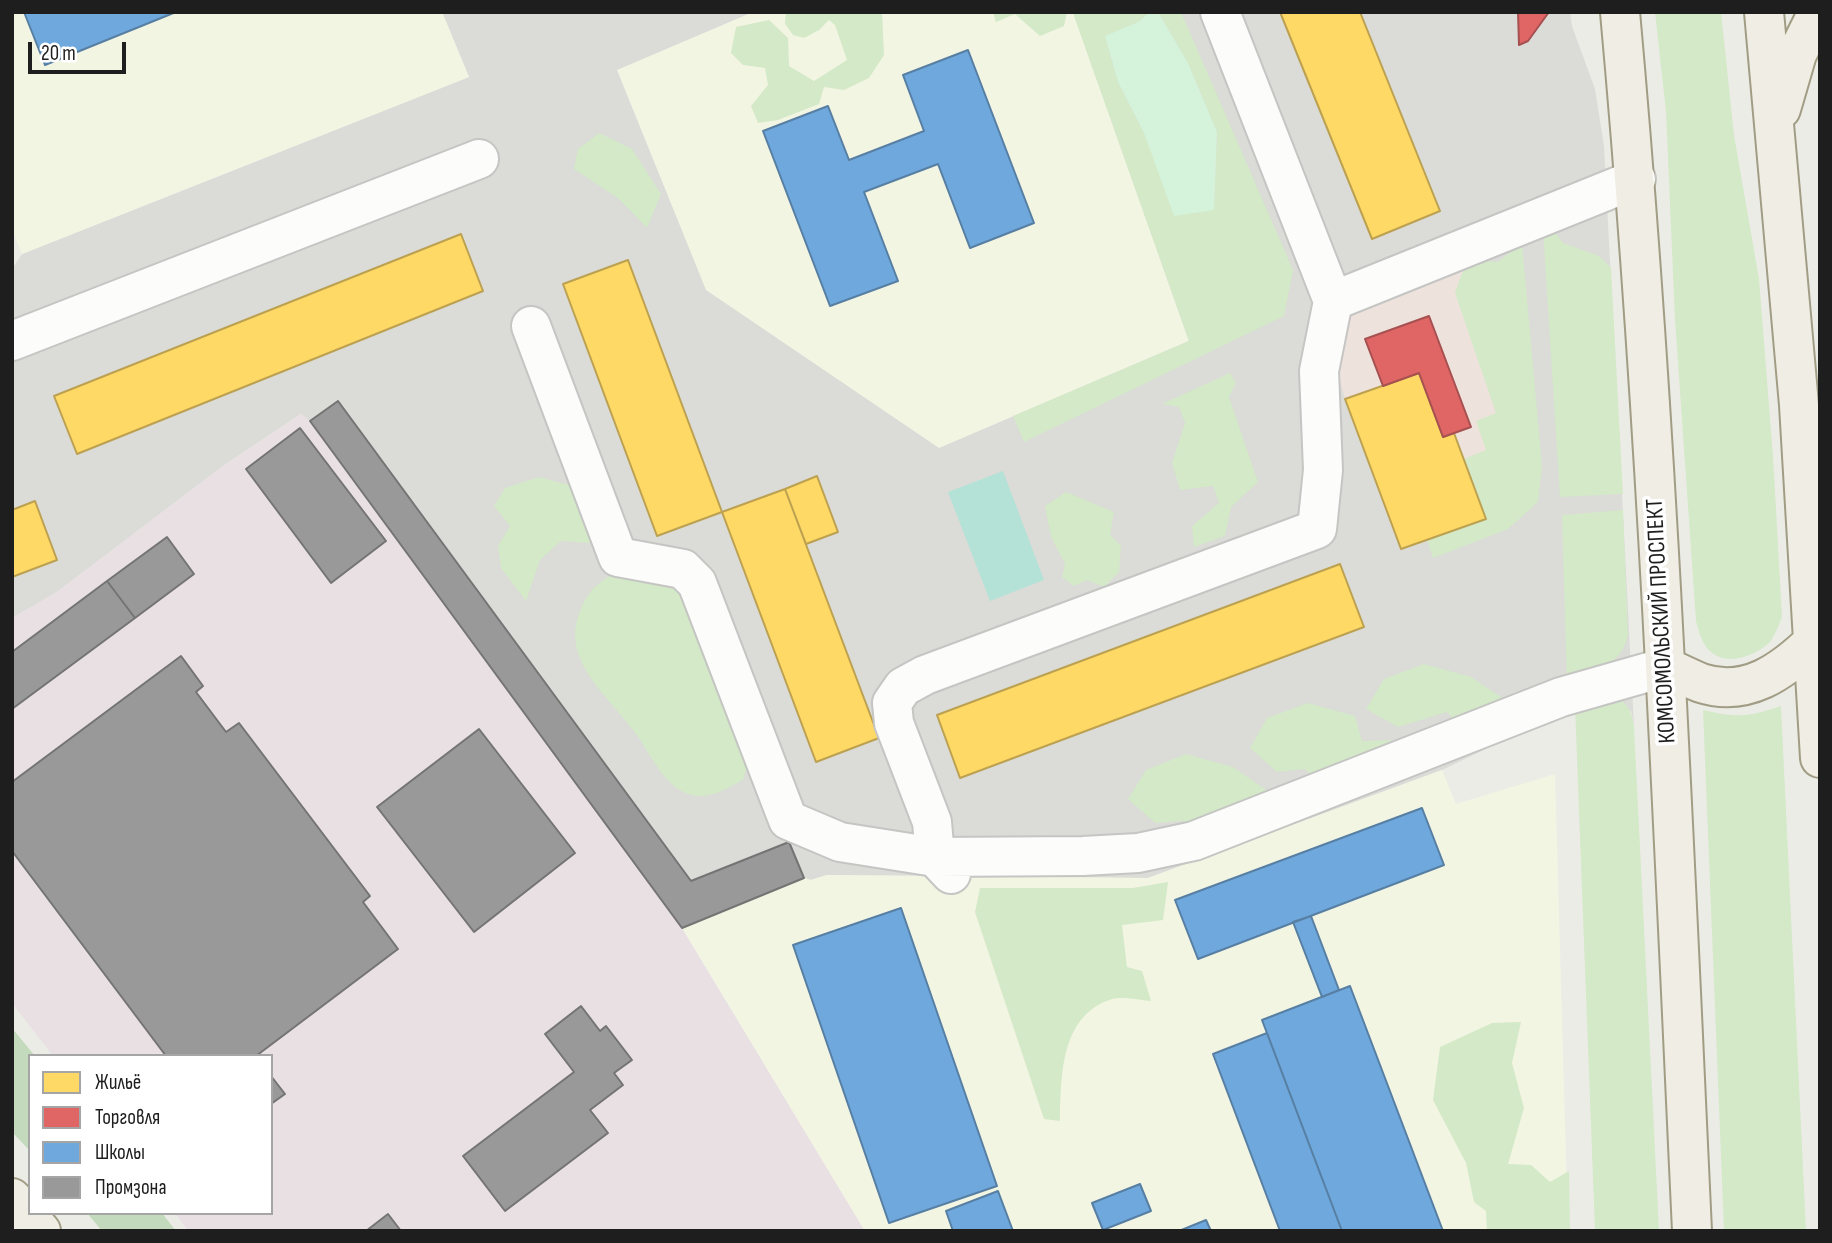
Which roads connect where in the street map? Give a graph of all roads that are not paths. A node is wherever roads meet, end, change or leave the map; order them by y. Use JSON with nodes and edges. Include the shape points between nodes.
{"nodes":[{"id":1,"x":1220,"y":12,"type":"edge"},
{"id":2,"x":1620,"y":12,"type":"edge"},
{"id":3,"x":1764,"y":12,"type":"edge"},
{"id":4,"x":1818,"y":12,"type":"edge"},
{"id":5,"x":1776,"y":132,"type":"junction"},
{"id":6,"x":479,"y":159,"type":"dead end"},
{"id":7,"x":1636,"y":179,"type":"junction"},
{"id":8,"x":1334,"y":301,"type":"junction"},
{"id":9,"x":531,"y":326,"type":"dead end"},
{"id":10,"x":12,"y":341,"type":"edge"},
{"id":11,"x":1809,"y":404,"type":"edge"},
{"id":12,"x":1814,"y":641,"type":"junction"},
{"id":13,"x":1666,"y":667,"type":"junction"},
{"id":14,"x":1820,"y":758,"type":"edge"},
{"id":15,"x":945,"y":867,"type":"junction"},
{"id":16,"x":12,"y":1198,"type":"edge"},
{"id":17,"x":41,"y":1231,"type":"edge"},
{"id":18,"x":1692,"y":1231,"type":"edge"}],
"edges":[{"from":1,"to":8,"type":"lane"},
{"from":2,"to":7,"type":"main road","name":"КОМСОМОЛЬСКИЙ ПРОСПЕКТ"},
{"from":3,"to":5,"type":"main road"},
{"from":4,"to":5,"type":"main road","via":[[1794,64]]},
{"from":5,"to":11,"type":"main road"},
{"from":6,"to":10,"type":"lane"},
{"from":7,"to":8,"type":"lane"},
{"from":7,"to":13,"type":"main road","name":"КОМСОМОЛЬСКИЙ ПРОСПЕКТ"},
{"from":8,"to":15,"type":"lane","via":[[1319,371],[1323,470],[1318,529],[925,675],[903,687],[892,703],[894,723]]},
{"from":9,"to":15,"type":"lane","via":[[618,557],[683,569],[697,583],[788,820],[840,842]]},
{"from":11,"to":12,"type":"main road"},
{"from":12,"to":13,"type":"main road","via":[[1765,680],[1733,688],[1703,683]]},
{"from":12,"to":14,"type":"main road"},
{"from":13,"to":15,"type":"lane","via":[[1561,697],[1194,841],[1138,853]]},
{"from":13,"to":18,"type":"main road","name":"КОМСОМОЛЬСКИЙ ПРОСПЕКТ"},
{"from":16,"to":17,"type":"main road"}]}
